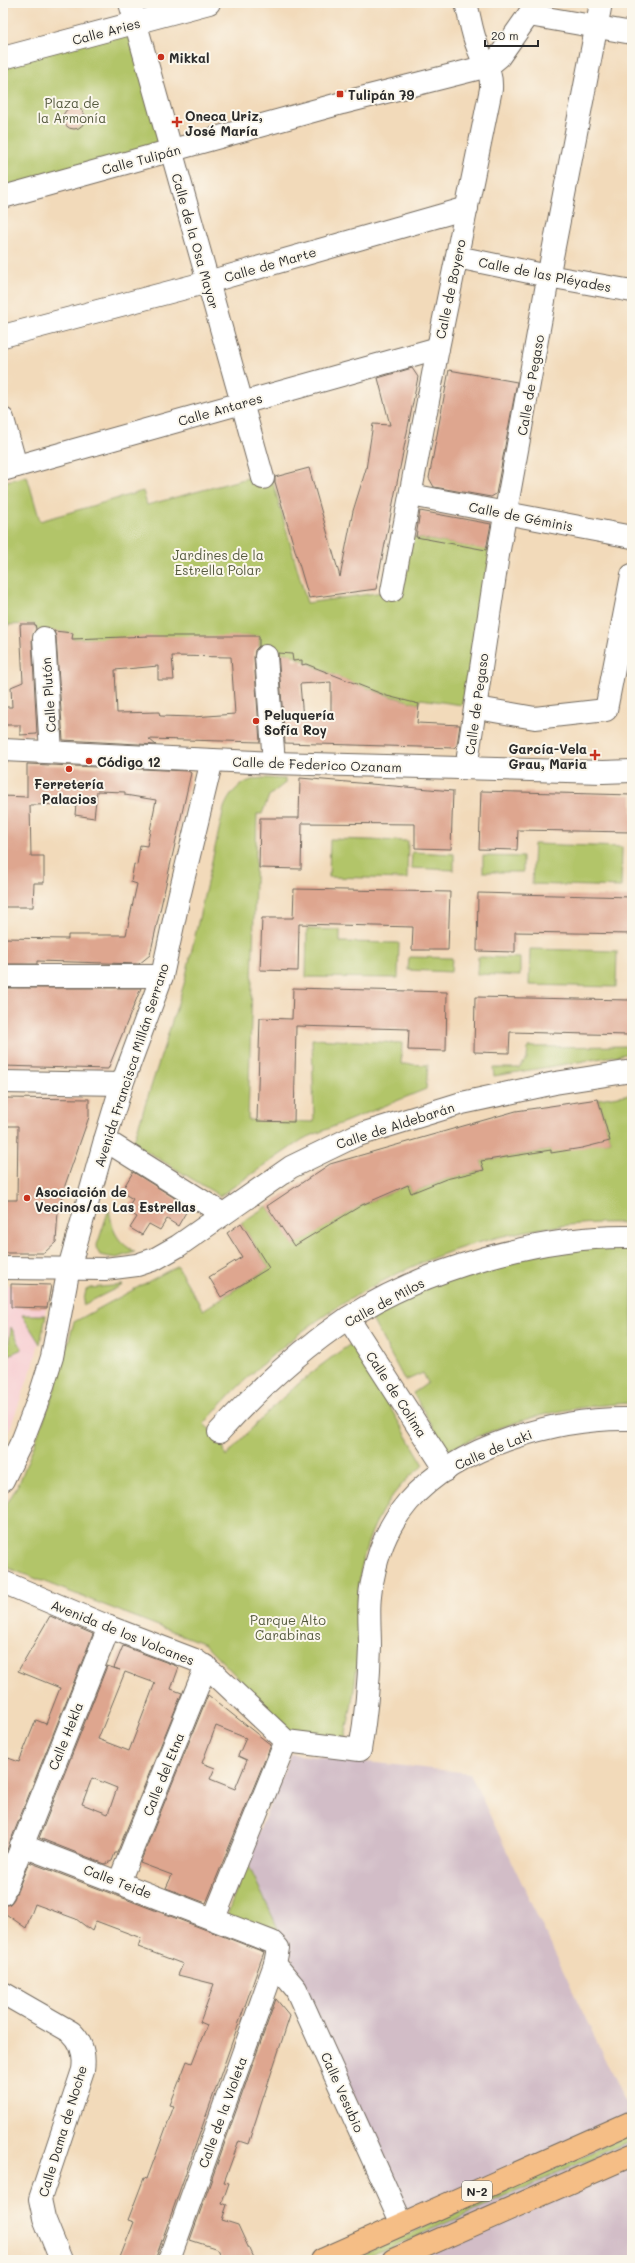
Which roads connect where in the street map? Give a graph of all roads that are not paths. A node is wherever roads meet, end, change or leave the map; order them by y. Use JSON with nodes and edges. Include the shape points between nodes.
{"nodes":[{"id":1,"x":130,"y":3,"type":"edge"},
{"id":2,"x":209,"y":3,"type":"edge"},
{"id":3,"x":466,"y":3,"type":"edge"},
{"id":4,"x":601,"y":3,"type":"edge"},
{"id":5,"x":533,"y":9,"type":"edge"},
{"id":6,"x":136,"y":24,"type":"junction"},
{"id":7,"x":597,"y":27,"type":"junction"},
{"id":8,"x":632,"y":33,"type":"edge"},
{"id":9,"x":3,"y":58,"type":"edge"},
{"id":10,"x":488,"y":66,"type":"junction"},
{"id":11,"x":171,"y":151,"type":"junction"},
{"id":12,"x":3,"y":197,"type":"edge"},
{"id":13,"x":467,"y":208,"type":"junction"},
{"id":14,"x":457,"y":257,"type":"junction"},
{"id":15,"x":548,"y":276,"type":"junction"},
{"id":16,"x":208,"y":282,"type":"junction"},
{"id":17,"x":632,"y":291,"type":"edge"},
{"id":18,"x":3,"y":336,"type":"edge"},
{"id":19,"x":438,"y":348,"type":"junction"},
{"id":20,"x":241,"y":403,"type":"junction"},
{"id":21,"x":3,"y":419,"type":"edge"},
{"id":22,"x":10,"y":468,"type":"edge"},
{"id":23,"x":263,"y":478,"type":"dead end"},
{"id":24,"x":411,"y":495,"type":"junction"},
{"id":25,"x":507,"y":514,"type":"junction"},
{"id":26,"x":632,"y":536,"type":"edge"},
{"id":27,"x":632,"y":575,"type":"edge"},
{"id":28,"x":392,"y":591,"type":"dead end"},
{"id":29,"x":44,"y":638,"type":"dead end"},
{"id":30,"x":266,"y":656,"type":"dead end"},
{"id":31,"x":483,"y":709,"type":"dead end"},
{"id":32,"x":3,"y":750,"type":"edge"},
{"id":33,"x":51,"y":752,"type":"junction"},
{"id":34,"x":212,"y":760,"type":"junction"},
{"id":35,"x":274,"y":763,"type":"junction"},
{"id":36,"x":469,"y":768,"type":"junction"},
{"id":37,"x":632,"y":771,"type":"edge"},
{"id":38,"x":3,"y":976,"type":"edge"},
{"id":39,"x":162,"y":976,"type":"junction"},
{"id":40,"x":632,"y":1071,"type":"edge"},
{"id":41,"x":3,"y":1082,"type":"edge"},
{"id":42,"x":122,"y":1084,"type":"junction"},
{"id":43,"x":105,"y":1140,"type":"junction"},
{"id":44,"x":223,"y":1214,"type":"junction"},
{"id":45,"x":632,"y":1237,"type":"edge"},
{"id":46,"x":3,"y":1268,"type":"edge"},
{"id":47,"x":69,"y":1268,"type":"junction"},
{"id":48,"x":348,"y":1318,"type":"junction"},
{"id":49,"x":632,"y":1419,"type":"edge"},
{"id":50,"x":219,"y":1432,"type":"dead end"},
{"id":51,"x":446,"y":1470,"type":"junction"},
{"id":52,"x":3,"y":1480,"type":"edge"},
{"id":53,"x":3,"y":1582,"type":"edge"},
{"id":54,"x":109,"y":1627,"type":"junction"},
{"id":55,"x":206,"y":1666,"type":"junction"},
{"id":56,"x":286,"y":1742,"type":"junction"},
{"id":57,"x":21,"y":1844,"type":"junction"},
{"id":58,"x":120,"y":1882,"type":"junction"},
{"id":59,"x":3,"y":1894,"type":"edge"},
{"id":60,"x":214,"y":1918,"type":"junction"},
{"id":61,"x":275,"y":1964,"type":"junction"},
{"id":62,"x":3,"y":1993,"type":"edge"},
{"id":63,"x":632,"y":2122,"type":"edge"},
{"id":64,"x":632,"y":2155,"type":"edge"},
{"id":65,"x":402,"y":2224,"type":"junction"},
{"id":66,"x":61,"y":2260,"type":"edge"},
{"id":67,"x":169,"y":2260,"type":"edge"},
{"id":68,"x":322,"y":2260,"type":"edge"},
{"id":69,"x":393,"y":2260,"type":"edge"}],
"edges":[{"from":1,"to":6,"type":"street","name":"Calle de la Osa Mayor"},
{"from":2,"to":6,"type":"street","name":"Calle Aries"},
{"from":3,"to":10,"type":"street","via":[[478,49]]},
{"from":4,"to":7,"type":"street","name":"Calle de Pegaso"},
{"from":5,"to":7,"type":"street"},
{"from":5,"to":10,"type":"street","via":[[499,57]]},
{"from":6,"to":9,"type":"street","name":"Calle Aries"},
{"from":6,"to":11,"type":"street","name":"Calle de la Osa Mayor"},
{"from":7,"to":8,"type":"street"},
{"from":7,"to":15,"type":"street","name":"Calle de Pegaso"},
{"from":10,"to":11,"type":"street","name":"Calle Tulipán"},
{"from":10,"to":13,"type":"street","name":"Calle de Boyero","via":[[492,80],[491,89]]},
{"from":11,"to":12,"type":"street","name":"Calle Tulipán"},
{"from":11,"to":16,"type":"street","name":"Calle de la Osa Mayor"},
{"from":13,"to":14,"type":"street","name":"Calle de Boyero"},
{"from":13,"to":16,"type":"street","name":"Calle de Marte"},
{"from":14,"to":15,"type":"street","name":"Calle de las Pléyades"},
{"from":14,"to":19,"type":"street","name":"Calle de Boyero"},
{"from":15,"to":17,"type":"street","name":"Calle de las Pléyades"},
{"from":15,"to":25,"type":"street","name":"Calle de Pegaso"},
{"from":16,"to":18,"type":"street","name":"Calle de Marte"},
{"from":16,"to":20,"type":"street","name":"Calle de la Osa Mayor"},
{"from":19,"to":20,"type":"street","name":"Calle Antares"},
{"from":19,"to":24,"type":"street","name":"Calle de Boyero"},
{"from":20,"to":22,"type":"street","name":"Calle Antares"},
{"from":20,"to":23,"type":"street","name":"Calle de la Osa Mayor"},
{"from":21,"to":22,"type":"street"},
{"from":24,"to":25,"type":"street","name":"Calle de Géminis"},
{"from":24,"to":28,"type":"street","name":"Calle de Boyero"},
{"from":25,"to":26,"type":"street","name":"Calle de Géminis"},
{"from":25,"to":36,"type":"street","name":"Calle de Pegaso","via":[[476,694],[468,755]]},
{"from":27,"to":31,"type":"street","via":[[606,710],[535,718]]},
{"from":29,"to":33,"type":"street","name":"Calle Plutón"},
{"from":30,"to":35,"type":"street"},
{"from":32,"to":33,"type":"street","name":"Calle de Federico Ozanam"},
{"from":33,"to":34,"type":"street","name":"Calle de Federico Ozanam"},
{"from":34,"to":35,"type":"street","name":"Calle de Federico Ozanam"},
{"from":34,"to":39,"type":"street","name":"Avenida Francisca Millán Serrano"},
{"from":35,"to":36,"type":"street","name":"Calle de Federico Ozanam"},
{"from":36,"to":37,"type":"street","name":"Calle de Federico Ozanam"},
{"from":38,"to":39,"type":"street"},
{"from":39,"to":42,"type":"street","name":"Avenida Francisca Millán Serrano"},
{"from":40,"to":44,"type":"street","name":"Calle de Aldebarán","via":[[462,1103],[355,1136],[291,1167]]},
{"from":41,"to":42,"type":"street"},
{"from":42,"to":43,"type":"street","name":"Avenida Francisca Millán Serrano"},
{"from":43,"to":44,"type":"street"},
{"from":43,"to":47,"type":"street","name":"Avenida Francisca Millán Serrano"},
{"from":44,"to":47,"type":"street","name":"Calle de Aldebarán","via":[[155,1259],[118,1268]]},
{"from":45,"to":48,"type":"street","name":"Calle de Milos","via":[[582,1239],[536,1246],[487,1258],[398,1290]]},
{"from":46,"to":47,"type":"street","name":"Calle de Aldebarán"},
{"from":47,"to":52,"type":"street","name":"Avenida Francisca Millán Serrano","via":[[52,1357],[45,1380],[23,1439]]},
{"from":48,"to":50,"type":"street","name":"Calle de Milos","via":[[277,1374]]},
{"from":48,"to":51,"type":"street","name":"Calle de Colima"},
{"from":49,"to":51,"type":"street","name":"Calle de Laki","via":[[586,1420],[540,1428],[508,1440]]},
{"from":51,"to":56,"type":"street","name":"Calle de Laki","via":[[408,1502],[393,1524],[380,1551],[369,1603],[370,1666],[360,1750]]},
{"from":53,"to":54,"type":"street","name":"Avenida de los Volcanes"},
{"from":54,"to":55,"type":"street","name":"Avenida de los Volcanes"},
{"from":54,"to":57,"type":"street","name":"Calle Hekla"},
{"from":55,"to":56,"type":"street","name":"Avenida de los Volcanes"},
{"from":55,"to":58,"type":"street","name":"Calle del Etna"},
{"from":56,"to":60,"type":"street"},
{"from":57,"to":58,"type":"street","name":"Calle Teide"},
{"from":57,"to":59,"type":"street","name":"Calle Hekla"},
{"from":58,"to":60,"type":"street","name":"Calle Teide"},
{"from":60,"to":61,"type":"street","name":"Calle Teide","via":[[272,1942],[278,1952]]},
{"from":61,"to":65,"type":"street","name":"Calle Vesubio","via":[[296,1989]]},
{"from":61,"to":67,"type":"street","name":"Calle de la Violeta"},
{"from":62,"to":66,"type":"street","name":"Calle Dama de Noche","via":[[71,2032],[76,2036],[82,2050],[83,2070],[40,2199],[44,2218]]},
{"from":63,"to":65,"type":"highway","number":"N-2"},
{"from":64,"to":69,"type":"highway","number":"N-2"},
{"from":65,"to":68,"type":"highway","number":"N-2"}]}
